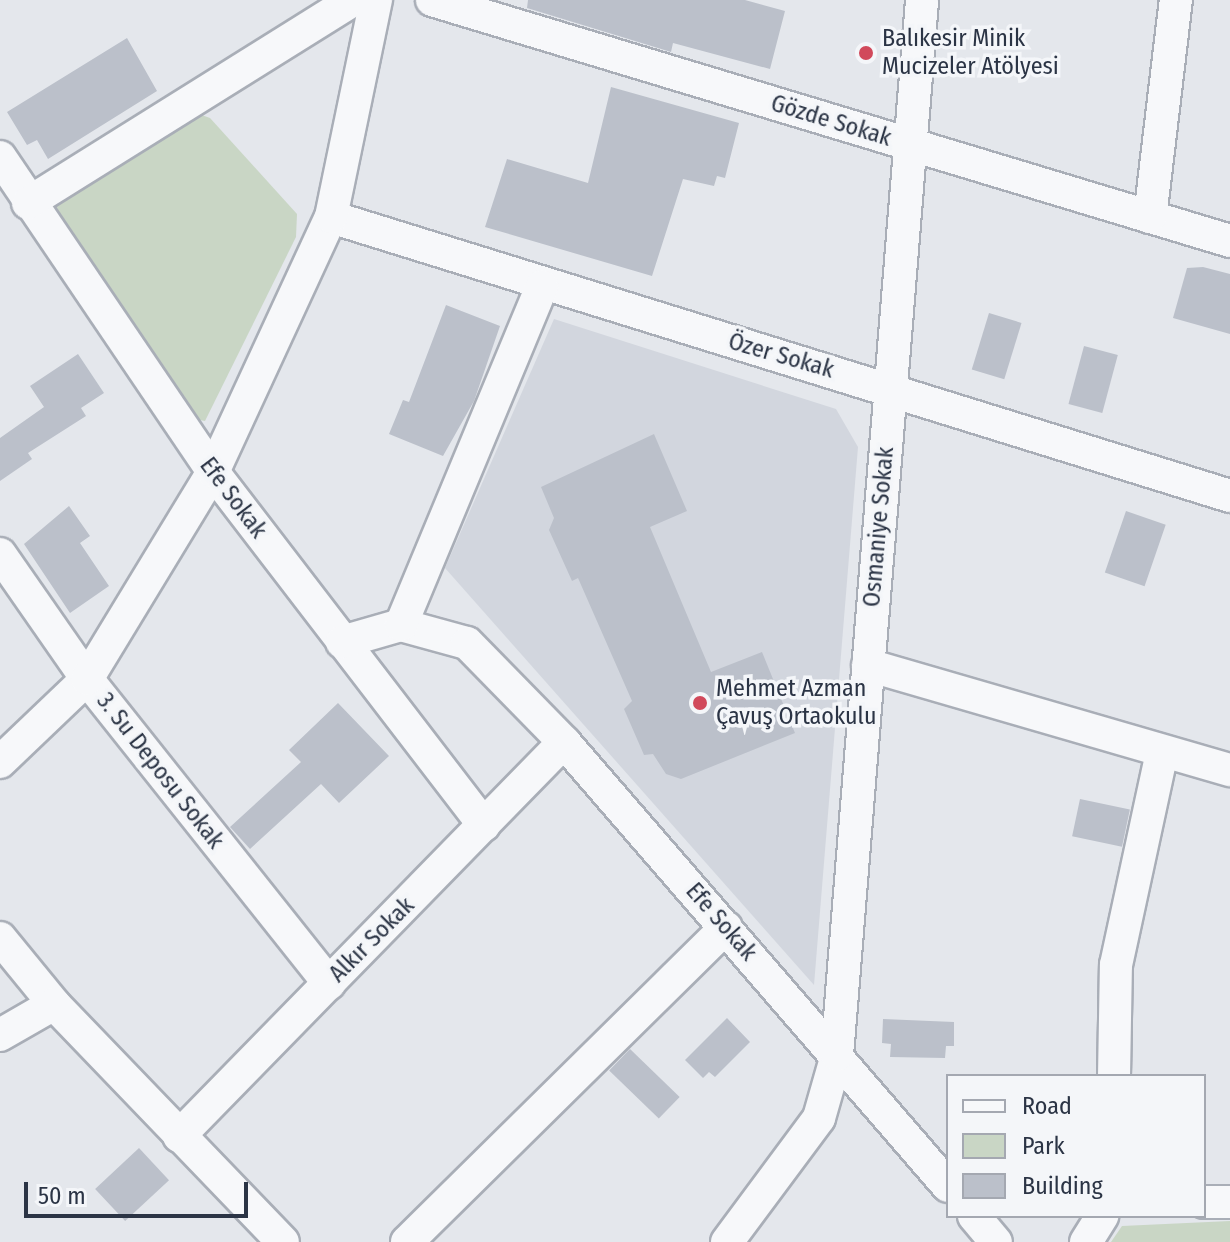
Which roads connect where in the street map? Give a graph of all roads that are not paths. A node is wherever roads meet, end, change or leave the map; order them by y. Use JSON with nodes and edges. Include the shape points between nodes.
{"nodes":[{"id":1,"x":353,"y":0,"type":"edge"},
{"id":2,"x":376,"y":0,"type":"edge"},
{"id":3,"x":432,"y":0,"type":"edge"},
{"id":4,"x":922,"y":0,"type":"edge"},
{"id":5,"x":1176,"y":0,"type":"edge"},
{"id":6,"x":912,"y":146,"type":"junction"},
{"id":7,"x":0,"y":157,"type":"edge"},
{"id":8,"x":28,"y":203,"type":"junction"},
{"id":9,"x":331,"y":217,"type":"junction"},
{"id":10,"x":1150,"y":217,"type":"junction"},
{"id":11,"x":1230,"y":241,"type":"edge"},
{"id":12,"x":542,"y":286,"type":"junction"},
{"id":13,"x":890,"y":388,"type":"junction"},
{"id":14,"x":213,"y":472,"type":"junction"},
{"id":15,"x":1230,"y":496,"type":"edge"},
{"id":16,"x":0,"y":554,"type":"edge"},
{"id":17,"x":401,"y":625,"type":"junction"},
{"id":18,"x":342,"y":642,"type":"junction"},
{"id":19,"x":868,"y":665,"type":"junction"},
{"id":20,"x":87,"y":679,"type":"junction"},
{"id":21,"x":564,"y":742,"type":"junction"},
{"id":22,"x":1162,"y":752,"type":"junction"},
{"id":23,"x":0,"y":762,"type":"edge"},
{"id":24,"x":1230,"y":770,"type":"edge"},
{"id":25,"x":484,"y":825,"type":"junction"},
{"id":26,"x":726,"y":927,"type":"junction"},
{"id":27,"x":0,"y":938,"type":"edge"},
{"id":28,"x":329,"y":983,"type":"junction"},
{"id":29,"x":54,"y":1004,"type":"junction"},
{"id":30,"x":0,"y":1035,"type":"edge"},
{"id":31,"x":837,"y":1055,"type":"junction"},
{"id":32,"x":1114,"y":1074,"type":"edge"},
{"id":33,"x":179,"y":1136,"type":"junction"},
{"id":34,"x":946,"y":1184,"type":"edge"},
{"id":35,"x":1206,"y":1202,"type":"edge"},
{"id":36,"x":1230,"y":1202,"type":"edge"},
{"id":37,"x":976,"y":1218,"type":"edge"},
{"id":38,"x":1101,"y":1218,"type":"edge"},
{"id":39,"x":283,"y":1242,"type":"edge"},
{"id":40,"x":407,"y":1242,"type":"edge"},
{"id":41,"x":727,"y":1242,"type":"edge"},
{"id":42,"x":996,"y":1242,"type":"edge"},
{"id":43,"x":1086,"y":1242,"type":"edge"}],
"edges":[{"from":1,"to":8,"type":"street"},
{"from":2,"to":9,"type":"street"},
{"from":3,"to":6,"type":"street","name":"Gözde Sokak"},
{"from":4,"to":6,"type":"street","name":"Osmaniye Sokak"},
{"from":5,"to":10,"type":"street"},
{"from":6,"to":10,"type":"street","name":"Gözde Sokak"},
{"from":6,"to":13,"type":"street","name":"Osmaniye Sokak"},
{"from":7,"to":8,"type":"street","name":"Efe Sokak"},
{"from":8,"to":14,"type":"street","name":"Efe Sokak"},
{"from":9,"to":12,"type":"street","name":"Özer Sokak"},
{"from":9,"to":14,"type":"street"},
{"from":10,"to":11,"type":"street","name":"Gözde Sokak"},
{"from":12,"to":13,"type":"street","name":"Özer Sokak"},
{"from":12,"to":17,"type":"street"},
{"from":13,"to":15,"type":"street","name":"Özer Sokak"},
{"from":13,"to":19,"type":"street","name":"Osmaniye Sokak"},
{"from":14,"to":18,"type":"street","name":"Efe Sokak"},
{"from":14,"to":20,"type":"street"},
{"from":16,"to":20,"type":"street","name":"3. Su Deposu Sokak"},
{"from":17,"to":18,"type":"street"},
{"from":17,"to":21,"type":"street","name":"Efe Sokak","via":[[467,643]]},
{"from":18,"to":25,"type":"street","name":"Efe Sokak"},
{"from":19,"to":22,"type":"street"},
{"from":19,"to":31,"type":"street","name":"Osmaniye Sokak"},
{"from":20,"to":23,"type":"street"},
{"from":20,"to":28,"type":"street","name":"3. Su Deposu Sokak"},
{"from":21,"to":25,"type":"street","name":"Alkır Sokak"},
{"from":21,"to":26,"type":"street","name":"Efe Sokak"},
{"from":22,"to":24,"type":"street"},
{"from":22,"to":32,"type":"street","via":[[1116,965]]},
{"from":25,"to":28,"type":"street","name":"Alkır Sokak"},
{"from":26,"to":31,"type":"street","name":"Efe Sokak"},
{"from":26,"to":40,"type":"street"},
{"from":27,"to":29,"type":"street"},
{"from":28,"to":33,"type":"street","name":"Alkır Sokak"},
{"from":29,"to":30,"type":"street"},
{"from":29,"to":33,"type":"street"},
{"from":31,"to":34,"type":"street","name":"Efe Sokak"},
{"from":31,"to":41,"type":"street","name":"Osmaniye Sokak","via":[[819,1118]]},
{"from":33,"to":39,"type":"street"},
{"from":35,"to":36,"type":"street"},
{"from":37,"to":42,"type":"street"},
{"from":38,"to":43,"type":"street"}]}
